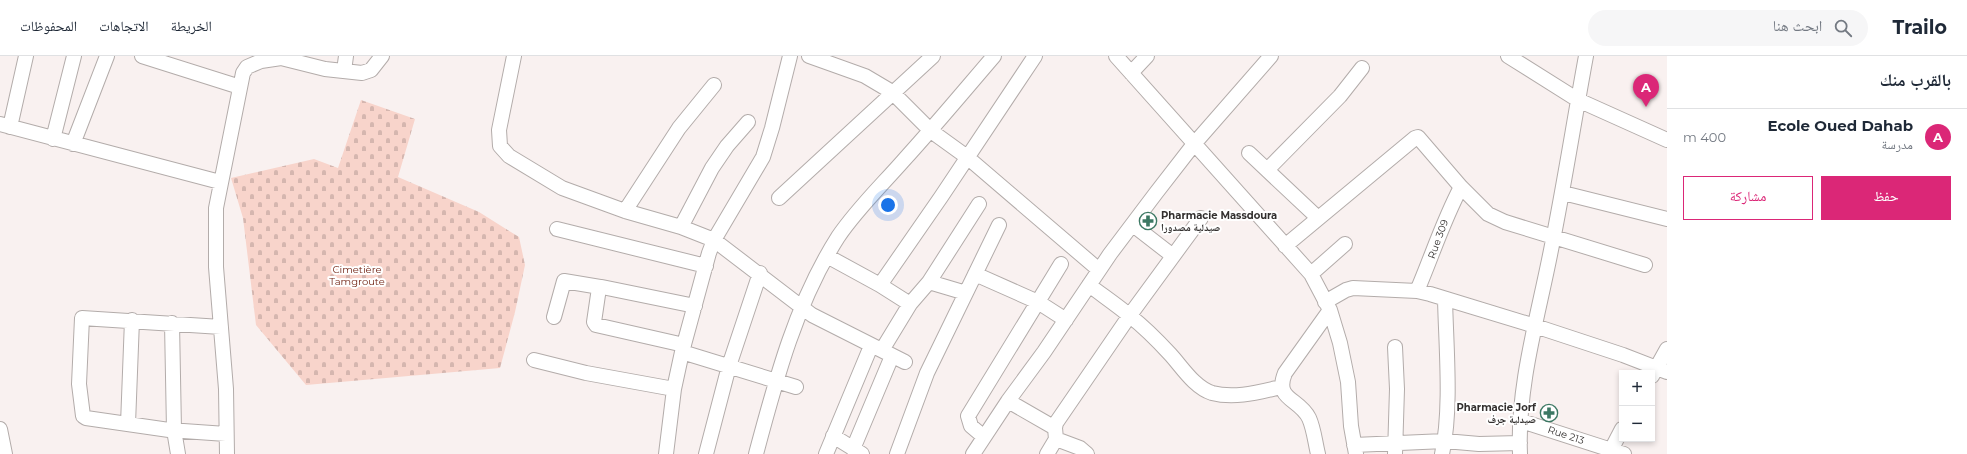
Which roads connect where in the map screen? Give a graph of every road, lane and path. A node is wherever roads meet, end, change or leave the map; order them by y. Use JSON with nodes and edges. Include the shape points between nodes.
{"nodes":[{"id":1,"x":26,"y":56,"type":"edge"},
{"id":2,"x":74,"y":56,"type":"edge"},
{"id":3,"x":106,"y":56,"type":"edge"},
{"id":4,"x":142,"y":56,"type":"edge"},
{"id":5,"x":346,"y":56,"type":"edge"},
{"id":6,"x":382,"y":56,"type":"edge"},
{"id":7,"x":514,"y":56,"type":"edge"},
{"id":8,"x":790,"y":56,"type":"edge"},
{"id":9,"x":809,"y":56,"type":"edge"},
{"id":10,"x":933,"y":56,"type":"edge"},
{"id":11,"x":994,"y":56,"type":"edge"},
{"id":12,"x":1034,"y":56,"type":"edge"},
{"id":13,"x":1116,"y":56,"type":"edge"},
{"id":14,"x":1147,"y":56,"type":"edge"},
{"id":15,"x":1271,"y":56,"type":"edge"},
{"id":16,"x":1508,"y":56,"type":"edge"},
{"id":17,"x":1586,"y":56,"type":"edge"},
{"id":18,"x":835,"y":60,"type":"edge"},
{"id":19,"x":249,"y":62,"type":"edge"},
{"id":20,"x":1362,"y":68,"type":"dead end"},
{"id":21,"x":344,"y":71,"type":"junction"},
{"id":22,"x":1131,"y":73,"type":"junction"},
{"id":23,"x":714,"y":85,"type":"dead end"},
{"id":24,"x":240,"y":87,"type":"junction"},
{"id":25,"x":892,"y":92,"type":"junction"},
{"id":26,"x":1578,"y":100,"type":"junction"},
{"id":27,"x":748,"y":122,"type":"dead end"},
{"id":28,"x":5,"y":126,"type":"edge"},
{"id":29,"x":930,"y":131,"type":"junction"},
{"id":30,"x":53,"y":139,"type":"junction"},
{"id":31,"x":1667,"y":140,"type":"edge"},
{"id":32,"x":73,"y":144,"type":"junction"},
{"id":33,"x":1194,"y":144,"type":"junction"},
{"id":34,"x":1249,"y":153,"type":"dead end"},
{"id":35,"x":967,"y":157,"type":"junction"},
{"id":36,"x":1267,"y":170,"type":"junction"},
{"id":37,"x":220,"y":182,"type":"junction"},
{"id":38,"x":1461,"y":187,"type":"junction"},
{"id":39,"x":1563,"y":193,"type":"junction"},
{"id":40,"x":779,"y":198,"type":"dead end"},
{"id":41,"x":979,"y":204,"type":"dead end"},
{"id":42,"x":625,"y":211,"type":"junction"},
{"id":43,"x":1317,"y":217,"type":"junction"},
{"id":44,"x":1201,"y":218,"type":"dead end"},
{"id":45,"x":1667,"y":219,"type":"edge"},
{"id":46,"x":999,"y":225,"type":"dead end"},
{"id":47,"x":1133,"y":225,"type":"junction"},
{"id":48,"x":681,"y":227,"type":"junction"},
{"id":49,"x":557,"y":228,"type":"dead end"},
{"id":50,"x":1554,"y":236,"type":"junction"},
{"id":51,"x":714,"y":240,"type":"junction"},
{"id":52,"x":1345,"y":244,"type":"dead end"},
{"id":53,"x":1285,"y":246,"type":"junction"},
{"id":54,"x":827,"y":256,"type":"junction"},
{"id":55,"x":1173,"y":256,"type":"junction"},
{"id":56,"x":1061,"y":264,"type":"dead end"},
{"id":57,"x":1645,"y":265,"type":"dead end"},
{"id":58,"x":706,"y":266,"type":"junction"},
{"id":59,"x":1099,"y":270,"type":"junction"},
{"id":60,"x":760,"y":273,"type":"junction"},
{"id":61,"x":975,"y":274,"type":"junction"},
{"id":62,"x":1311,"y":274,"type":"junction"},
{"id":63,"x":928,"y":282,"type":"junction"},
{"id":64,"x":880,"y":285,"type":"junction"},
{"id":65,"x":1088,"y":285,"type":"junction"},
{"id":66,"x":600,"y":286,"type":"junction"},
{"id":67,"x":1417,"y":291,"type":"junction"},
{"id":68,"x":966,"y":293,"type":"junction"},
{"id":69,"x":1445,"y":299,"type":"junction"},
{"id":70,"x":1038,"y":302,"type":"junction"},
{"id":71,"x":910,"y":304,"type":"junction"},
{"id":72,"x":695,"y":306,"type":"junction"},
{"id":73,"x":1327,"y":306,"type":"junction"},
{"id":74,"x":801,"y":307,"type":"junction"},
{"id":75,"x":1130,"y":315,"type":"junction"},
{"id":76,"x":554,"y":317,"type":"dead end"},
{"id":77,"x":132,"y":320,"type":"junction"},
{"id":78,"x":1066,"y":320,"type":"junction"},
{"id":79,"x":172,"y":324,"type":"junction"},
{"id":80,"x":1535,"y":326,"type":"junction"},
{"id":81,"x":221,"y":327,"type":"junction"},
{"id":82,"x":1395,"y":347,"type":"dead end"},
{"id":83,"x":683,"y":348,"type":"junction"},
{"id":84,"x":882,"y":350,"type":"junction"},
{"id":85,"x":1667,"y":350,"type":"edge"},
{"id":86,"x":534,"y":360,"type":"dead end"},
{"id":87,"x":905,"y":362,"type":"dead end"},
{"id":88,"x":729,"y":366,"type":"junction"},
{"id":89,"x":1659,"y":372,"type":"edge"},
{"id":90,"x":776,"y":381,"type":"junction"},
{"id":91,"x":796,"y":387,"type":"dead end"},
{"id":92,"x":1282,"y":387,"type":"junction"},
{"id":93,"x":674,"y":389,"type":"junction"},
{"id":94,"x":1008,"y":401,"type":"junction"},
{"id":95,"x":1521,"y":421,"type":"junction"},
{"id":96,"x":128,"y":424,"type":"junction"},
{"id":97,"x":0,"y":429,"type":"edge"},
{"id":98,"x":174,"y":430,"type":"junction"},
{"id":99,"x":1055,"y":433,"type":"junction"},
{"id":100,"x":226,"y":434,"type":"junction"},
{"id":101,"x":832,"y":436,"type":"junction"},
{"id":102,"x":984,"y":436,"type":"junction"},
{"id":103,"x":1619,"y":439,"type":"edge"},
{"id":104,"x":1443,"y":447,"type":"edge"},
{"id":105,"x":1396,"y":448,"type":"edge"},
{"id":106,"x":1355,"y":449,"type":"edge"},
{"id":107,"x":1520,"y":449,"type":"edge"},
{"id":108,"x":857,"y":451,"type":"edge"},
{"id":109,"x":1615,"y":453,"type":"edge"},
{"id":110,"x":5,"y":454,"type":"edge"},
{"id":111,"x":178,"y":454,"type":"edge"},
{"id":112,"x":227,"y":454,"type":"edge"},
{"id":113,"x":666,"y":454,"type":"edge"},
{"id":114,"x":706,"y":454,"type":"edge"},
{"id":115,"x":756,"y":454,"type":"edge"},
{"id":116,"x":826,"y":454,"type":"edge"},
{"id":117,"x":897,"y":454,"type":"edge"},
{"id":118,"x":973,"y":454,"type":"edge"},
{"id":119,"x":1047,"y":454,"type":"edge"},
{"id":120,"x":1087,"y":454,"type":"edge"},
{"id":121,"x":1318,"y":454,"type":"edge"}],
"edges":[{"from":1,"to":28,"type":"street"},
{"from":2,"to":30,"type":"street"},
{"from":3,"to":32,"type":"street"},
{"from":4,"to":24,"type":"street"},
{"from":5,"to":21,"type":"street"},
{"from":6,"to":21,"type":"street","via":[[368,72],[362,74]]},
{"from":7,"to":42,"type":"street","via":[[499,130],[500,146],[509,156],[562,188]]},
{"from":8,"to":51,"type":"street","via":[[763,157]]},
{"from":9,"to":18,"type":"street"},
{"from":10,"to":25,"type":"street"},
{"from":11,"to":29,"type":"street"},
{"from":12,"to":35,"type":"street"},
{"from":13,"to":22,"type":"street"},
{"from":14,"to":22,"type":"street"},
{"from":15,"to":33,"type":"street"},
{"from":16,"to":26,"type":"street"},
{"from":17,"to":26,"type":"street"},
{"from":18,"to":25,"type":"street"},
{"from":19,"to":21,"type":"street","via":[[281,58]]},
{"from":19,"to":24,"type":"street"},
{"from":20,"to":36,"type":"street","via":[[1340,96]]},
{"from":22,"to":33,"type":"street"},
{"from":23,"to":42,"type":"street","via":[[679,128]]},
{"from":24,"to":37,"type":"street"},
{"from":25,"to":29,"type":"street"},
{"from":25,"to":40,"type":"street"},
{"from":26,"to":31,"type":"street"},
{"from":26,"to":39,"type":"street"},
{"from":27,"to":48,"type":"street","via":[[712,168]]},
{"from":28,"to":30,"type":"street"},
{"from":29,"to":35,"type":"street"},
{"from":29,"to":54,"type":"street","via":[[867,200]]},
{"from":30,"to":32,"type":"street"},
{"from":32,"to":37,"type":"street"},
{"from":33,"to":47,"type":"street"},
{"from":33,"to":53,"type":"street"},
{"from":34,"to":36,"type":"street"},
{"from":35,"to":59,"type":"street"},
{"from":35,"to":64,"type":"street"},
{"from":36,"to":43,"type":"street"},
{"from":37,"to":81,"type":"street","via":[[214,238]]},
{"from":38,"to":43,"type":"street","via":[[1418,137]]},
{"from":38,"to":50,"type":"street","via":[[1488,214]]},
{"from":38,"to":67,"type":"street","name":"Rue 309","via":[[1439,233],[1430,263]]},
{"from":39,"to":45,"type":"street"},
{"from":39,"to":50,"type":"street"},
{"from":41,"to":63,"type":"street"},
{"from":42,"to":48,"type":"street"},
{"from":43,"to":53,"type":"street"},
{"from":44,"to":55,"type":"street"},
{"from":46,"to":61,"type":"street"},
{"from":47,"to":55,"type":"street"},
{"from":47,"to":59,"type":"street"},
{"from":48,"to":51,"type":"street"},
{"from":49,"to":58,"type":"street"},
{"from":50,"to":57,"type":"street"},
{"from":50,"to":80,"type":"street"},
{"from":51,"to":58,"type":"street"},
{"from":51,"to":60,"type":"street"},
{"from":52,"to":62,"type":"street"},
{"from":53,"to":62,"type":"street"},
{"from":54,"to":64,"type":"street"},
{"from":54,"to":74,"type":"street"},
{"from":55,"to":75,"type":"street"},
{"from":56,"to":70,"type":"street"},
{"from":58,"to":72,"type":"street"},
{"from":59,"to":65,"type":"street"},
{"from":60,"to":74,"type":"street"},
{"from":60,"to":88,"type":"street"},
{"from":61,"to":68,"type":"street"},
{"from":61,"to":70,"type":"street"},
{"from":62,"to":73,"type":"street"},
{"from":63,"to":68,"type":"street"},
{"from":63,"to":71,"type":"street"},
{"from":64,"to":71,"type":"street"},
{"from":65,"to":75,"type":"street"},
{"from":65,"to":78,"type":"street"},
{"from":66,"to":72,"type":"street"},
{"from":66,"to":76,"type":"street","via":[[564,281]]},
{"from":66,"to":83,"type":"street","via":[[594,322],[596,324]]},
{"from":67,"to":69,"type":"street"},
{"from":67,"to":73,"type":"street","via":[[1353,288],[1346,290]]},
{"from":68,"to":117,"type":"street","via":[[927,373]]},
{"from":69,"to":80,"type":"street"},
{"from":69,"to":104,"type":"street","via":[[1447,384]]},
{"from":70,"to":78,"type":"street"},
{"from":70,"to":102,"type":"street","via":[[968,416],[971,426]]},
{"from":71,"to":84,"type":"street"},
{"from":72,"to":83,"type":"street"},
{"from":73,"to":92,"type":"street","via":[[1285,373]]},
{"from":73,"to":106,"type":"street","via":[[1340,343],[1348,382]]},
{"from":74,"to":84,"type":"street"},
{"from":74,"to":90,"type":"street"},
{"from":75,"to":92,"type":"street","via":[[1192,379],[1211,392],[1240,395]]},
{"from":75,"to":99,"type":"street","via":[[1079,389]]},
{"from":77,"to":79,"type":"street"},
{"from":77,"to":96,"type":"street"},
{"from":77,"to":96,"type":"street","via":[[85,317],[81,320],[79,384],[83,416]]},
{"from":78,"to":94,"type":"street"},
{"from":79,"to":81,"type":"street"},
{"from":79,"to":98,"type":"street"},
{"from":80,"to":89,"type":"street"},
{"from":80,"to":95,"type":"street"},
{"from":81,"to":100,"type":"street","via":[[226,390]]},
{"from":82,"to":105,"type":"street"},
{"from":83,"to":88,"type":"street"},
{"from":83,"to":93,"type":"street"},
{"from":84,"to":87,"type":"street"},
{"from":84,"to":101,"type":"street"},
{"from":84,"to":108,"type":"street"},
{"from":85,"to":89,"type":"street"},
{"from":86,"to":93,"type":"street","via":[[586,373]]},
{"from":88,"to":90,"type":"street"},
{"from":88,"to":114,"type":"street"},
{"from":90,"to":91,"type":"street"},
{"from":90,"to":115,"type":"street"},
{"from":92,"to":121,"type":"street","via":[[1284,393],[1308,416]]},
{"from":93,"to":113,"type":"street"},
{"from":94,"to":99,"type":"street"},
{"from":94,"to":102,"type":"street"},
{"from":95,"to":107,"type":"street"},
{"from":95,"to":109,"type":"street","name":"Rue 213"},
{"from":96,"to":98,"type":"street"},
{"from":97,"to":110,"type":"street"},
{"from":98,"to":100,"type":"street"},
{"from":98,"to":111,"type":"street"},
{"from":99,"to":119,"type":"street"},
{"from":99,"to":120,"type":"street"},
{"from":100,"to":112,"type":"street"},
{"from":101,"to":108,"type":"street"},
{"from":101,"to":116,"type":"street"},
{"from":102,"to":118,"type":"street"},
{"from":103,"to":109,"type":"street"},
{"from":104,"to":105,"type":"street"},
{"from":104,"to":107,"type":"street","via":[[1479,444]]},
{"from":105,"to":106,"type":"street"}]}
